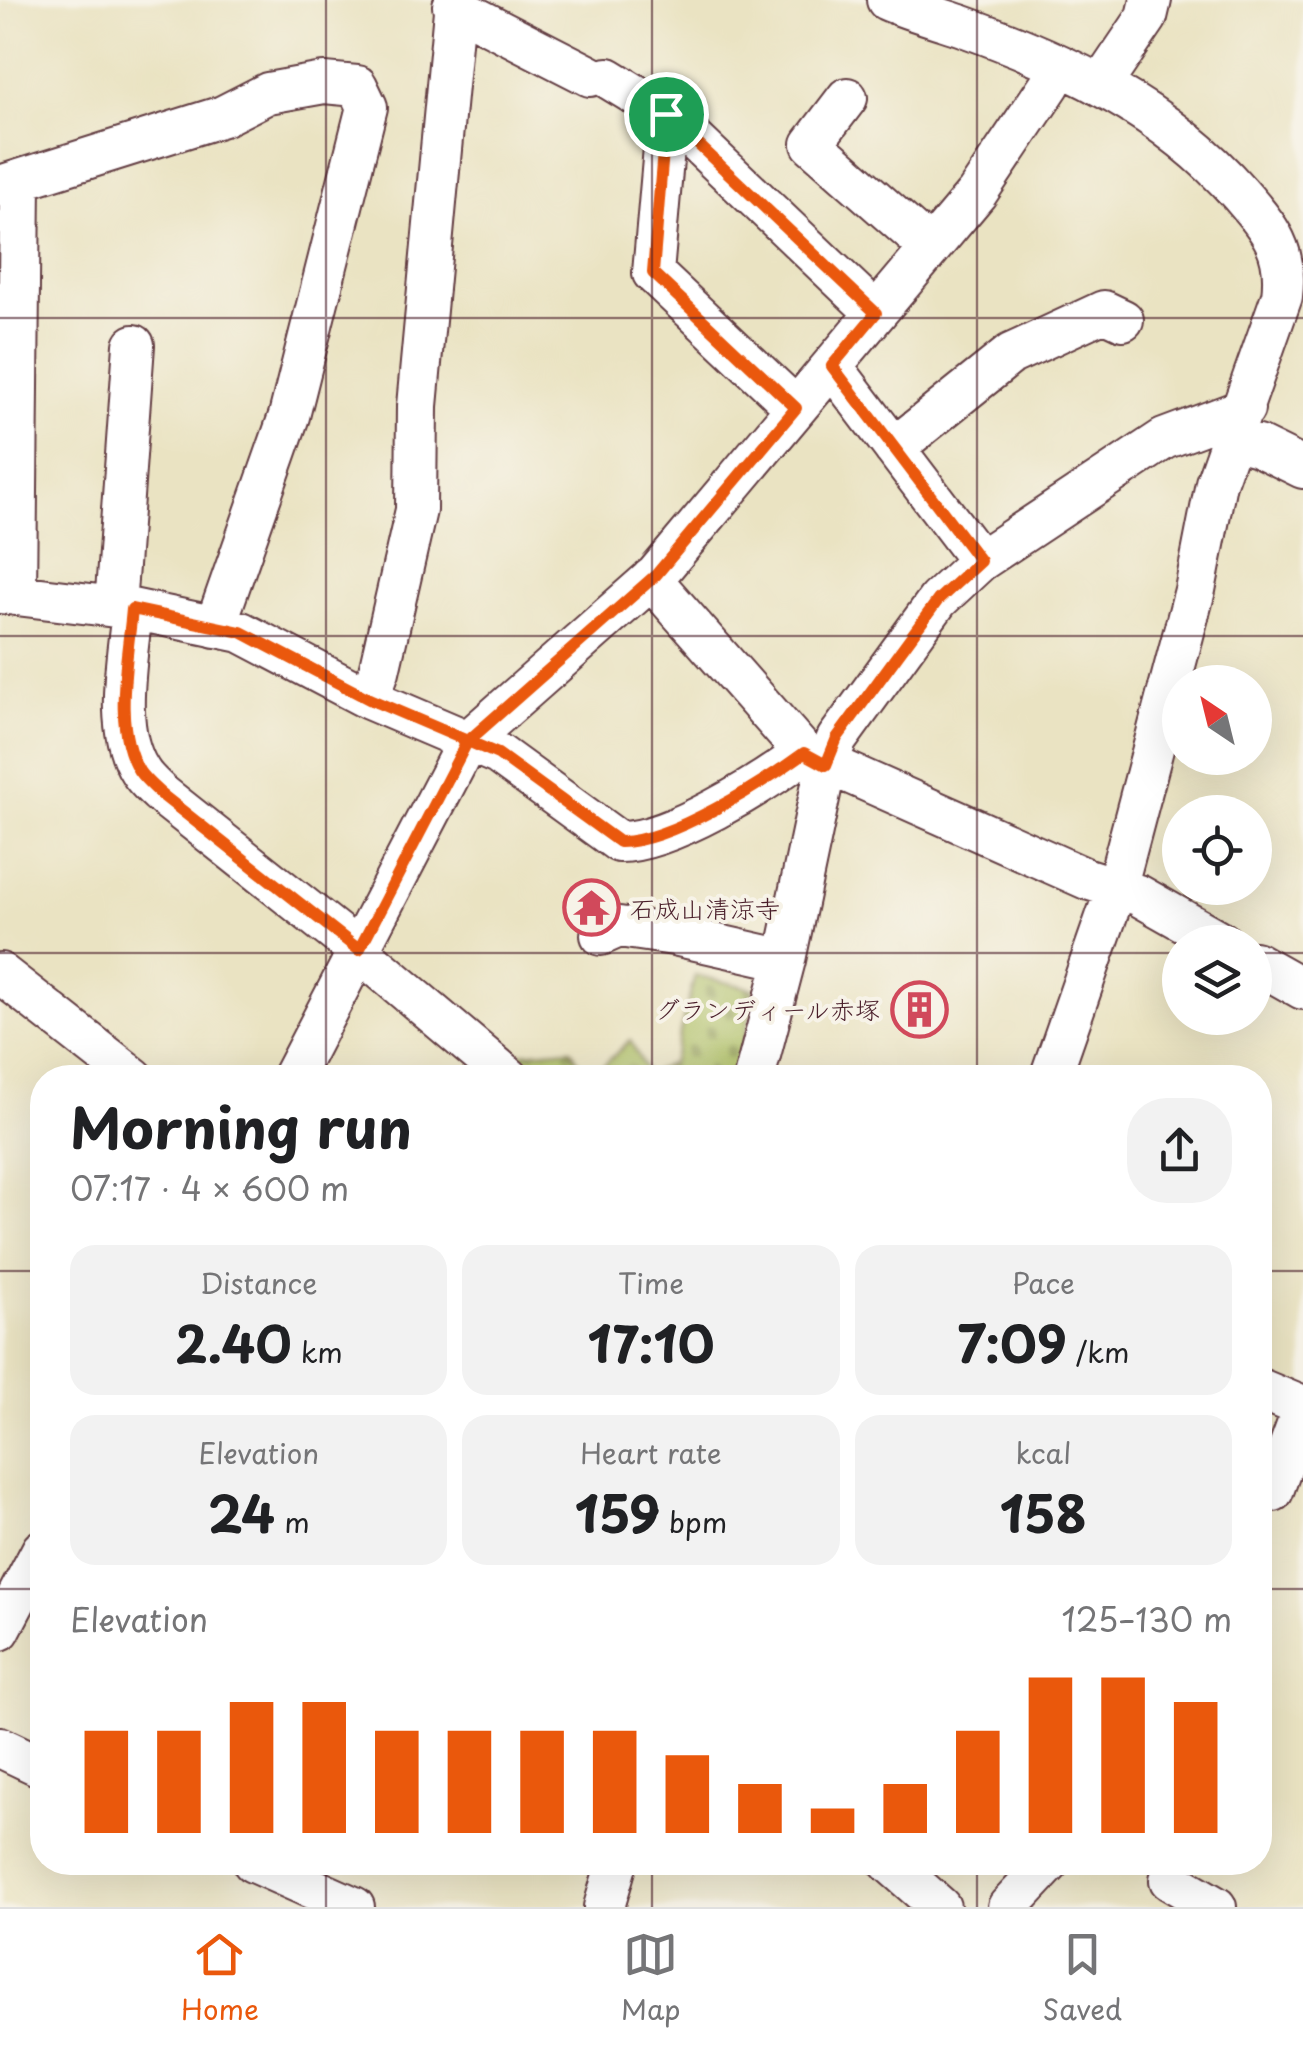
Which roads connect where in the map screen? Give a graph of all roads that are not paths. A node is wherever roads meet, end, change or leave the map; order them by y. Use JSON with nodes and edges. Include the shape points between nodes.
{"nodes":[{"id":1,"x":887,"y":0,"type":"edge"},
{"id":2,"x":1150,"y":0,"type":"edge"},
{"id":3,"x":454,"y":3,"type":"edge"},
{"id":4,"x":1057,"y":64,"type":"junction"},
{"id":5,"x":1102,"y":85,"type":"junction"},
{"id":6,"x":847,"y":98,"type":"dead end"},
{"id":7,"x":666,"y":114,"type":"junction"},
{"id":8,"x":10,"y":183,"type":"edge"},
{"id":9,"x":930,"y":248,"type":"junction"},
{"id":10,"x":1294,"y":270,"type":"edge"},
{"id":11,"x":876,"y":313,"type":"junction"},
{"id":12,"x":1124,"y":320,"type":"dead end"},
{"id":13,"x":134,"y":345,"type":"dead end"},
{"id":14,"x":832,"y":366,"type":"junction"},
{"id":15,"x":796,"y":408,"type":"junction"},
{"id":16,"x":1238,"y":424,"type":"junction"},
{"id":17,"x":894,"y":448,"type":"junction"},
{"id":18,"x":1303,"y":468,"type":"edge"},
{"id":19,"x":980,"y":561,"type":"junction"},
{"id":20,"x":651,"y":579,"type":"junction"},
{"id":21,"x":8,"y":594,"type":"edge"},
{"id":22,"x":123,"y":608,"type":"junction"},
{"id":23,"x":215,"y":628,"type":"junction"},
{"id":24,"x":369,"y":699,"type":"junction"},
{"id":25,"x":467,"y":742,"type":"junction"},
{"id":26,"x":815,"y":759,"type":"junction"},
{"id":27,"x":1116,"y":889,"type":"junction"},
{"id":28,"x":1192,"y":925,"type":"edge"},
{"id":29,"x":601,"y":935,"type":"dead end"},
{"id":30,"x":359,"y":950,"type":"junction"},
{"id":31,"x":785,"y":960,"type":"junction"},
{"id":32,"x":1272,"y":972,"type":"edge"},
{"id":33,"x":0,"y":973,"type":"edge"},
{"id":34,"x":1303,"y":989,"type":"edge"},
{"id":35,"x":117,"y":1065,"type":"edge"},
{"id":36,"x":299,"y":1065,"type":"edge"},
{"id":37,"x":494,"y":1065,"type":"edge"},
{"id":38,"x":757,"y":1065,"type":"edge"},
{"id":39,"x":1055,"y":1065,"type":"edge"},
{"id":40,"x":1272,"y":1394,"type":"edge"},
{"id":41,"x":1303,"y":1408,"type":"edge"},
{"id":42,"x":1272,"y":1493,"type":"edge"},
{"id":43,"x":30,"y":1573,"type":"edge"},
{"id":44,"x":0,"y":1630,"type":"edge"},
{"id":45,"x":0,"y":1747,"type":"edge"},
{"id":46,"x":30,"y":1761,"type":"edge"},
{"id":47,"x":613,"y":1875,"type":"edge"},
{"id":48,"x":904,"y":1875,"type":"edge"},
{"id":49,"x":1038,"y":1875,"type":"edge"},
{"id":50,"x":274,"y":1877,"type":"edge"},
{"id":51,"x":1170,"y":1880,"type":"dead end"},
{"id":52,"x":354,"y":1907,"type":"edge"},
{"id":53,"x":604,"y":1907,"type":"edge"},
{"id":54,"x":940,"y":1907,"type":"edge"},
{"id":55,"x":1008,"y":1907,"type":"edge"},
{"id":56,"x":1216,"y":1907,"type":"edge"}],
"edges":[{"from":1,"to":4,"type":"street"},
{"from":2,"to":5,"type":"street","via":[[1148,17]]},
{"from":3,"to":7,"type":"street"},
{"from":3,"to":24,"type":"street","via":[[417,406],[416,510]]},
{"from":4,"to":5,"type":"street"},
{"from":4,"to":9,"type":"street","via":[[976,193]]},
{"from":5,"to":10,"type":"street","via":[[1173,130],[1223,174]]},
{"from":6,"to":9,"type":"street","via":[[812,144]]},
{"from":7,"to":11,"type":"street"},
{"from":7,"to":15,"type":"street","via":[[653,273]]},
{"from":8,"to":21,"type":"street"},
{"from":8,"to":23,"type":"street","via":[[223,116],[268,94],[324,83],[357,86],[367,107],[290,416]]},
{"from":9,"to":11,"type":"street"},
{"from":10,"to":16,"type":"street"},
{"from":11,"to":14,"type":"street"},
{"from":12,"to":17,"type":"street","via":[[1104,311],[1011,354]]},
{"from":13,"to":22,"type":"street"},
{"from":14,"to":15,"type":"street"},
{"from":14,"to":17,"type":"street"},
{"from":15,"to":20,"type":"street"},
{"from":16,"to":18,"type":"street"},
{"from":16,"to":19,"type":"street","via":[[1164,439]]},
{"from":16,"to":27,"type":"street","via":[[1216,483],[1195,590]]},
{"from":17,"to":19,"type":"street"},
{"from":19,"to":26,"type":"street","via":[[938,600]]},
{"from":20,"to":25,"type":"street"},
{"from":20,"to":26,"type":"street"},
{"from":21,"to":22,"type":"street"},
{"from":22,"to":23,"type":"street"},
{"from":22,"to":30,"type":"street","via":[[125,711],[140,772]]},
{"from":23,"to":24,"type":"street","via":[[241,632]]},
{"from":24,"to":25,"type":"street"},
{"from":25,"to":26,"type":"street","via":[[498,754],[619,842],[640,842]]},
{"from":25,"to":30,"type":"street"},
{"from":26,"to":27,"type":"street"},
{"from":26,"to":31,"type":"street"},
{"from":27,"to":28,"type":"street"},
{"from":27,"to":39,"type":"street"},
{"from":29,"to":31,"type":"street","via":[[619,927]]},
{"from":30,"to":36,"type":"street"},
{"from":30,"to":37,"type":"street"},
{"from":31,"to":38,"type":"street"},
{"from":32,"to":34,"type":"street"},
{"from":33,"to":35,"type":"street"},
{"from":40,"to":41,"type":"street"},
{"from":41,"to":42,"type":"street"},
{"from":43,"to":44,"type":"street"},
{"from":45,"to":46,"type":"street"},
{"from":47,"to":53,"type":"street"},
{"from":48,"to":54,"type":"street"},
{"from":49,"to":55,"type":"street"},
{"from":50,"to":52,"type":"street"},
{"from":51,"to":56,"type":"street"}]}
